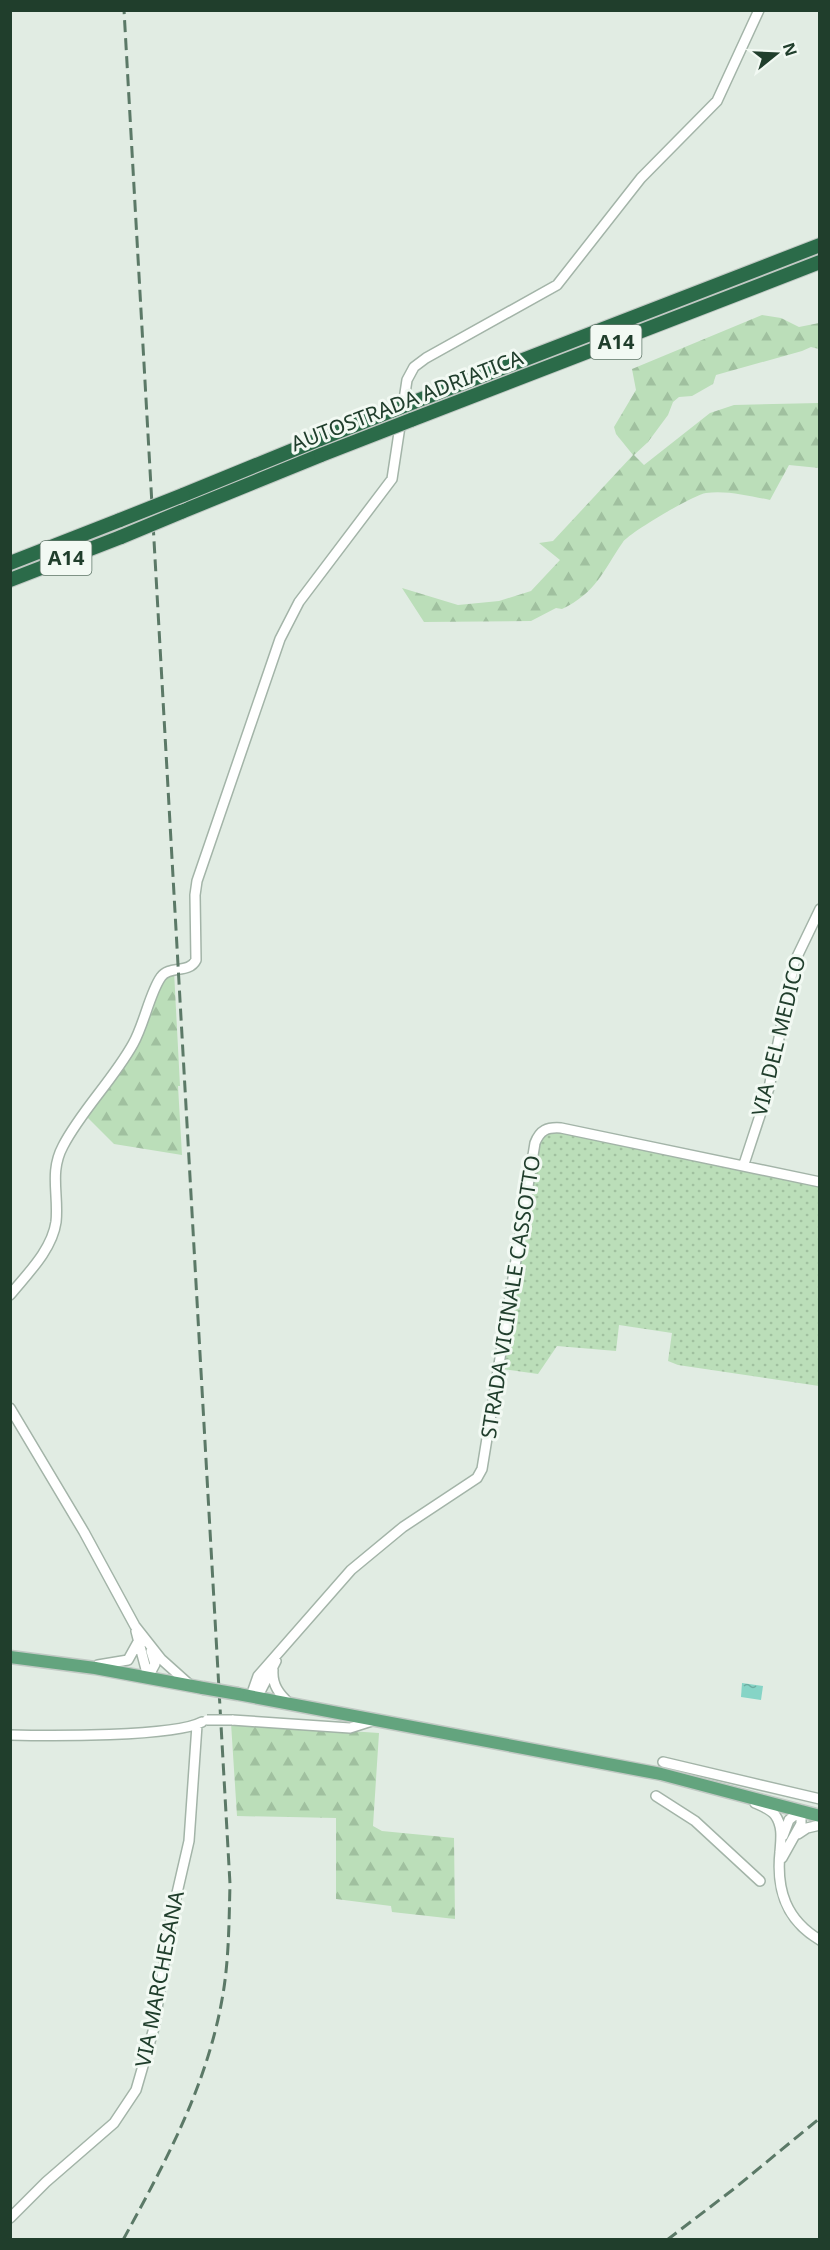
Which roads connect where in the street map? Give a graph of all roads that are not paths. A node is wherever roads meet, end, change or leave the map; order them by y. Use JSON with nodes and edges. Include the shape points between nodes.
{"nodes":[{"id":1,"x":759,"y":10,"type":"edge"},
{"id":2,"x":819,"y":245,"type":"edge"},
{"id":3,"x":819,"y":262,"type":"edge"},
{"id":4,"x":10,"y":563,"type":"edge"},
{"id":5,"x":10,"y":580,"type":"edge"},
{"id":6,"x":819,"y":909,"type":"edge"},
{"id":7,"x":744,"y":1164,"type":"junction"},
{"id":8,"x":819,"y":1182,"type":"edge"},
{"id":9,"x":10,"y":1295,"type":"edge"},
{"id":10,"x":10,"y":1408,"type":"edge"},
{"id":11,"x":135,"y":1626,"type":"junction"},
{"id":12,"x":138,"y":1642,"type":"junction"},
{"id":13,"x":149,"y":1646,"type":"junction"},
{"id":14,"x":278,"y":1656,"type":"junction"},
{"id":15,"x":10,"y":1657,"type":"edge"},
{"id":16,"x":88,"y":1666,"type":"junction"},
{"id":17,"x":273,"y":1666,"type":"junction"},
{"id":18,"x":148,"y":1677,"type":"junction"},
{"id":19,"x":190,"y":1685,"type":"junction"},
{"id":20,"x":251,"y":1696,"type":"junction"},
{"id":21,"x":292,"y":1705,"type":"junction"},
{"id":22,"x":372,"y":1721,"type":"junction"},
{"id":23,"x":197,"y":1725,"type":"junction"},
{"id":24,"x":10,"y":1735,"type":"edge"},
{"id":25,"x":663,"y":1762,"type":"dead end"},
{"id":26,"x":729,"y":1790,"type":"junction"},
{"id":27,"x":656,"y":1796,"type":"dead end"},
{"id":28,"x":819,"y":1799,"type":"edge"},
{"id":29,"x":801,"y":1810,"type":"junction"},
{"id":30,"x":819,"y":1816,"type":"edge"},
{"id":31,"x":819,"y":1825,"type":"edge"},
{"id":32,"x":794,"y":1838,"type":"junction"},
{"id":33,"x":780,"y":1844,"type":"junction"},
{"id":34,"x":778,"y":1869,"type":"junction"},
{"id":35,"x":760,"y":1881,"type":"dead end"},
{"id":36,"x":819,"y":1940,"type":"edge"},
{"id":37,"x":10,"y":2218,"type":"edge"}],
"edges":[{"from":1,"to":9,"type":"street","via":[[717,101],[641,178],[557,285],[426,358],[410,373],[392,479],[299,602],[280,639],[197,880],[196,960],[192,966],[164,973],[159,979],[133,1045],[64,1143],[55,1169],[56,1224],[38,1261]]},
{"from":2,"to":4,"type":"highway","name":"AUTOSTRADA ADRIATICA","number":"A14","bridge":true},
{"from":3,"to":5,"type":"highway","name":"AUTOSTRADA ADRIATICA","number":"A14","bridge":true},
{"from":6,"to":7,"type":"street","name":"VIA DEL MEDICO","via":[[794,963],[769,1088]]},
{"from":7,"to":8,"type":"street","name":"STRADA VICINALE CASSOTTO"},
{"from":7,"to":14,"type":"street","name":"STRADA VICINALE CASSOTTO","via":[[561,1128],[540,1132],[535,1143],[482,1469],[477,1478],[404,1527],[351,1570]]},
{"from":10,"to":11,"type":"street"},
{"from":11,"to":12,"type":"street"},
{"from":11,"to":13,"type":"street"},
{"from":12,"to":16,"type":"street","via":[[128,1660]]},
{"from":12,"to":18,"type":"street"},
{"from":13,"to":18,"type":"street","via":[[155,1664]]},
{"from":13,"to":19,"type":"street"},
{"from":14,"to":17,"type":"street"},
{"from":14,"to":20,"type":"street","via":[[256,1680]]},
{"from":15,"to":16,"type":"main road"},
{"from":16,"to":18,"type":"main road"},
{"from":17,"to":20,"type":"street","via":[[261,1690]]},
{"from":17,"to":21,"type":"street","via":[[278,1693]]},
{"from":18,"to":19,"type":"main road"},
{"from":19,"to":20,"type":"main road","bridge":true},
{"from":20,"to":21,"type":"main road"},
{"from":21,"to":22,"type":"main road"},
{"from":22,"to":23,"type":"street","bridge":true,"via":[[350,1728],[232,1720],[207,1720]]},
{"from":22,"to":26,"type":"main road"},
{"from":23,"to":24,"type":"street","via":[[151,1731]]},
{"from":23,"to":37,"type":"street","name":"VIA MARCHESANA","via":[[189,1841],[171,1919],[154,2028],[136,2090],[114,2123]]},
{"from":25,"to":28,"type":"street"},
{"from":26,"to":29,"type":"main road"},
{"from":26,"to":33,"type":"street","via":[[772,1812],[779,1824]]},
{"from":27,"to":35,"type":"street","via":[[695,1821]]},
{"from":29,"to":30,"type":"main road"},
{"from":29,"to":32,"type":"street","via":[[801,1824]]},
{"from":29,"to":33,"type":"street","via":[[789,1820]]},
{"from":31,"to":32,"type":"street"},
{"from":32,"to":34,"type":"street"},
{"from":33,"to":34,"type":"street"},
{"from":34,"to":36,"type":"street","via":[[786,1906],[797,1922]]}]}
